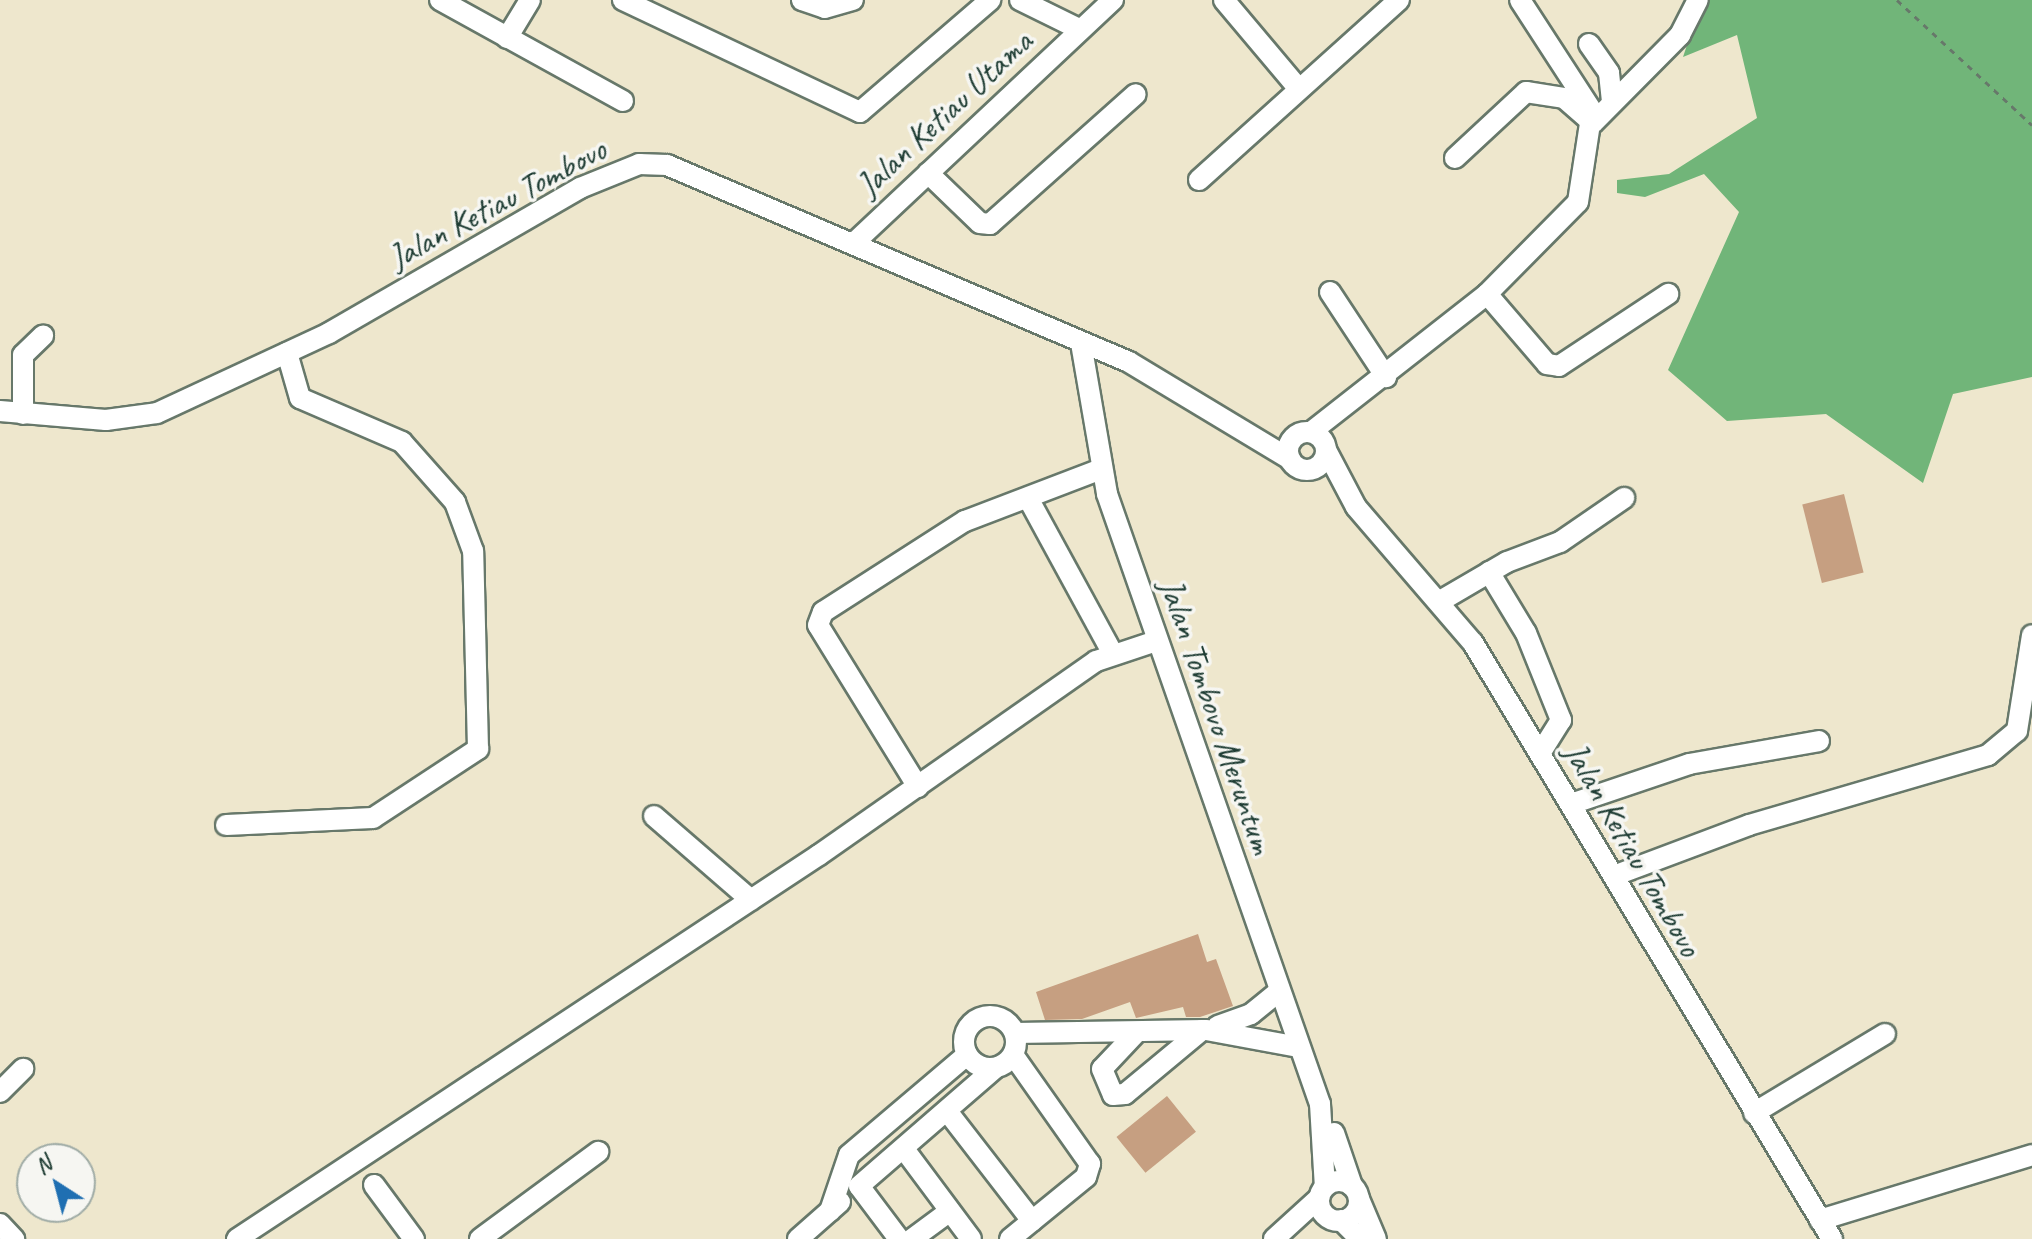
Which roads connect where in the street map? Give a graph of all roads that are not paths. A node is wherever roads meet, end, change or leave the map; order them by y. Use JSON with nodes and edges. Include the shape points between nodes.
{"nodes":[{"id":1,"x":440,"y":0,"type":"edge"},
{"id":2,"x":530,"y":0,"type":"edge"},
{"id":3,"x":623,"y":0,"type":"edge"},
{"id":4,"x":802,"y":0,"type":"edge"},
{"id":5,"x":853,"y":0,"type":"edge"},
{"id":6,"x":990,"y":0,"type":"edge"},
{"id":7,"x":1020,"y":0,"type":"edge"},
{"id":8,"x":1113,"y":0,"type":"edge"},
{"id":9,"x":1224,"y":0,"type":"edge"},
{"id":10,"x":1399,"y":0,"type":"edge"},
{"id":11,"x":1520,"y":0,"type":"edge"},
{"id":12,"x":1698,"y":0,"type":"edge"},
{"id":13,"x":1077,"y":28,"type":"junction"},
{"id":14,"x":507,"y":38,"type":"junction"},
{"id":15,"x":1589,"y":44,"type":"dead end"},
{"id":16,"x":1299,"y":89,"type":"junction"},
{"id":17,"x":1136,"y":94,"type":"dead end"},
{"id":18,"x":623,"y":101,"type":"dead end"},
{"id":19,"x":1612,"y":101,"type":"junction"},
{"id":20,"x":1593,"y":123,"type":"junction"},
{"id":21,"x":1455,"y":158,"type":"dead end"},
{"id":22,"x":928,"y":173,"type":"junction"},
{"id":23,"x":1199,"y":180,"type":"dead end"},
{"id":24,"x":855,"y":242,"type":"junction"},
{"id":25,"x":1330,"y":292,"type":"dead end"},
{"id":26,"x":1487,"y":294,"type":"junction"},
{"id":27,"x":1668,"y":294,"type":"dead end"},
{"id":28,"x":43,"y":336,"type":"dead end"},
{"id":29,"x":1081,"y":343,"type":"junction"},
{"id":30,"x":287,"y":353,"type":"junction"},
{"id":31,"x":1386,"y":377,"type":"junction"},
{"id":32,"x":0,"y":411,"type":"edge"},
{"id":33,"x":23,"y":414,"type":"junction"},
{"id":34,"x":1236,"y":420,"type":"junction"},
{"id":35,"x":1315,"y":440,"type":"junction"},
{"id":36,"x":1297,"y":464,"type":"junction"},
{"id":37,"x":1101,"y":469,"type":"junction"},
{"id":38,"x":1028,"y":498,"type":"junction"},
{"id":39,"x":1624,"y":498,"type":"dead end"},
{"id":40,"x":1356,"y":507,"type":"junction"},
{"id":41,"x":1489,"y":572,"type":"junction"},
{"id":42,"x":1442,"y":600,"type":"junction"},
{"id":43,"x":2032,"y":635,"type":"edge"},
{"id":44,"x":1156,"y":641,"type":"junction"},
{"id":45,"x":1112,"y":652,"type":"junction"},
{"id":46,"x":1819,"y":741,"type":"dead end"},
{"id":47,"x":1540,"y":753,"type":"junction"},
{"id":48,"x":918,"y":787,"type":"junction"},
{"id":49,"x":1571,"y":804,"type":"junction"},
{"id":50,"x":654,"y":816,"type":"dead end"},
{"id":51,"x":226,"y":825,"type":"dead end"},
{"id":52,"x":1616,"y":875,"type":"junction"},
{"id":53,"x":751,"y":900,"type":"junction"},
{"id":54,"x":1279,"y":991,"type":"junction"},
{"id":55,"x":1204,"y":1030,"type":"junction"},
{"id":56,"x":1015,"y":1033,"type":"junction"},
{"id":57,"x":1135,"y":1034,"type":"junction"},
{"id":58,"x":1885,"y":1034,"type":"dead end"},
{"id":59,"x":1299,"y":1047,"type":"junction"},
{"id":60,"x":967,"y":1055,"type":"junction"},
{"id":61,"x":1013,"y":1055,"type":"junction"},
{"id":62,"x":995,"y":1068,"type":"junction"},
{"id":63,"x":23,"y":1069,"type":"dead end"},
{"id":64,"x":0,"y":1092,"type":"edge"},
{"id":65,"x":1320,"y":1104,"type":"junction"},
{"id":66,"x":947,"y":1111,"type":"junction"},
{"id":67,"x":1754,"y":1113,"type":"junction"},
{"id":68,"x":904,"y":1149,"type":"junction"},
{"id":69,"x":598,"y":1152,"type":"dead end"},
{"id":70,"x":2032,"y":1155,"type":"edge"},
{"id":71,"x":374,"y":1185,"type":"dead end"},
{"id":72,"x":859,"y":1186,"type":"junction"},
{"id":73,"x":1355,"y":1192,"type":"junction"},
{"id":74,"x":1322,"y":1193,"type":"junction"},
{"id":75,"x":830,"y":1211,"type":"junction"},
{"id":76,"x":950,"y":1211,"type":"junction"},
{"id":77,"x":1336,"y":1219,"type":"junction"},
{"id":78,"x":1820,"y":1220,"type":"junction"},
{"id":79,"x":1032,"y":1221,"type":"junction"},
{"id":80,"x":0,"y":1224,"type":"edge"},
{"id":81,"x":14,"y":1239,"type":"edge"},
{"id":82,"x":237,"y":1239,"type":"edge"},
{"id":83,"x":414,"y":1239,"type":"edge"},
{"id":84,"x":480,"y":1239,"type":"edge"},
{"id":85,"x":798,"y":1239,"type":"edge"},
{"id":86,"x":899,"y":1239,"type":"edge"},
{"id":87,"x":912,"y":1239,"type":"edge"},
{"id":88,"x":971,"y":1239,"type":"edge"},
{"id":89,"x":1010,"y":1239,"type":"edge"},
{"id":90,"x":1274,"y":1239,"type":"edge"},
{"id":91,"x":1283,"y":1239,"type":"edge"},
{"id":92,"x":1360,"y":1239,"type":"edge"},
{"id":93,"x":1376,"y":1239,"type":"edge"},
{"id":94,"x":1832,"y":1239,"type":"edge"}],
"edges":[{"from":1,"to":14,"type":"street"},
{"from":2,"to":14,"type":"street"},
{"from":3,"to":6,"type":"street","via":[[860,112]]},
{"from":4,"to":5,"type":"street","via":[[825,8]]},
{"from":7,"to":13,"type":"street"},
{"from":8,"to":13,"type":"street","name":"Jalan Ketiau Utama"},
{"from":9,"to":16,"type":"street"},
{"from":10,"to":16,"type":"street"},
{"from":11,"to":20,"type":"street","via":[[1587,98]]},
{"from":12,"to":19,"type":"street","via":[[1680,35]]},
{"from":13,"to":22,"type":"street","name":"Jalan Ketiau Utama"},
{"from":14,"to":18,"type":"street"},
{"from":15,"to":19,"type":"street","via":[[1609,73]]},
{"from":16,"to":23,"type":"street"},
{"from":17,"to":22,"type":"street","via":[[990,224],[980,223]]},
{"from":19,"to":20,"type":"street"},
{"from":20,"to":21,"type":"street","via":[[1564,98],[1526,92]]},
{"from":20,"to":26,"type":"street","via":[[1584,183],[1570,214]]},
{"from":22,"to":24,"type":"street","name":"Jalan Ketiau Utama"},
{"from":24,"to":29,"type":"street","name":"Jalan Ketiau Tombovo"},
{"from":24,"to":30,"type":"street","name":"Jalan Ketiau Tombovo","via":[[694,172],[639,164],[580,188]]},
{"from":25,"to":31,"type":"street"},
{"from":26,"to":27,"type":"street","via":[[1547,364],[1559,366]]},
{"from":26,"to":31,"type":"street"},
{"from":28,"to":33,"type":"street","via":[[23,355]]},
{"from":29,"to":34,"type":"street","name":"Jalan Ketiau Tombovo"},
{"from":29,"to":37,"type":"street","name":"Jalan Tombovo Meruntum"},
{"from":30,"to":33,"type":"street","name":"Jalan Ketiau Tombovo","via":[[157,413],[106,420]]},
{"from":30,"to":51,"type":"street","via":[[300,398],[402,442],[455,502],[473,551],[478,749],[373,818]]},
{"from":31,"to":35,"type":"street"},
{"from":32,"to":33,"type":"street","name":"Jalan Ketiau Tombovo"},
{"from":34,"to":35,"type":"street","name":"Jalan Ketiau Tombovo"},
{"from":34,"to":36,"type":"street","name":"Jalan Ketiau Tombovo"},
{"from":35,"to":36,"type":"street"},
{"from":35,"to":36,"type":"street","via":[[1320,465]]},
{"from":35,"to":40,"type":"street","name":"Jalan Ketiau Tombovo"},
{"from":36,"to":40,"type":"street","name":"Jalan Ketiau Tombovo"},
{"from":37,"to":38,"type":"street"},
{"from":37,"to":44,"type":"street","name":"Jalan Tombovo Meruntum"},
{"from":38,"to":45,"type":"street"},
{"from":38,"to":48,"type":"street","via":[[939,534],[823,612],[818,625]]},
{"from":39,"to":41,"type":"street","via":[[1560,542]]},
{"from":40,"to":42,"type":"street","name":"Jalan Ketiau Tombovo"},
{"from":41,"to":42,"type":"street"},
{"from":41,"to":47,"type":"street","via":[[1526,633],[1561,720]]},
{"from":42,"to":47,"type":"street","name":"Jalan Ketiau Tombovo"},
{"from":43,"to":52,"type":"street","via":[[2017,731],[1988,755],[1749,825]]},
{"from":44,"to":45,"type":"street"},
{"from":44,"to":54,"type":"street","name":"Jalan Tombovo Meruntum"},
{"from":45,"to":48,"type":"street"},
{"from":46,"to":49,"type":"street","via":[[1689,764]]},
{"from":47,"to":49,"type":"street","name":"Jalan Ketiau Tombovo"},
{"from":48,"to":53,"type":"street"},
{"from":49,"to":52,"type":"street","name":"Jalan Ketiau Tombovo"},
{"from":50,"to":53,"type":"street"},
{"from":52,"to":67,"type":"street","name":"Jalan Ketiau Tombovo"},
{"from":53,"to":82,"type":"street"},
{"from":54,"to":55,"type":"street","via":[[1251,1014]]},
{"from":54,"to":59,"type":"street","name":"Jalan Tombovo Meruntum"},
{"from":55,"to":57,"type":"street"},
{"from":55,"to":57,"type":"street","via":[[1125,1094],[1113,1095],[1102,1069]]},
{"from":55,"to":59,"type":"street"},
{"from":56,"to":57,"type":"street"},
{"from":56,"to":60,"type":"street","via":[[1000,1018],[980,1018],[966,1034]]},
{"from":56,"to":61,"type":"street"},
{"from":58,"to":67,"type":"street"},
{"from":59,"to":65,"type":"street","name":"Jalan Tombovo Meruntum"},
{"from":60,"to":62,"type":"street"},
{"from":60,"to":75,"type":"street","via":[[849,1155]]},
{"from":61,"to":62,"type":"street"},
{"from":61,"to":79,"type":"street","via":[[1090,1157],[1086,1177]]},
{"from":62,"to":66,"type":"street"},
{"from":63,"to":64,"type":"street"},
{"from":65,"to":73,"type":"street","name":"Jalan Tombovo Meruntum"},
{"from":65,"to":74,"type":"street","name":"Jalan Tombovo Meruntum"},
{"from":66,"to":68,"type":"street"},
{"from":66,"to":79,"type":"street"},
{"from":67,"to":78,"type":"street","name":"Jalan Ketiau Tombovo"},
{"from":68,"to":72,"type":"street"},
{"from":68,"to":76,"type":"street"},
{"from":69,"to":84,"type":"street"},
{"from":70,"to":78,"type":"street"},
{"from":71,"to":83,"type":"street"},
{"from":72,"to":75,"type":"street"},
{"from":72,"to":86,"type":"street"},
{"from":73,"to":74,"type":"street"},
{"from":73,"to":77,"type":"street"},
{"from":73,"to":93,"type":"street","name":"Jalan Tombovo Meruntum"},
{"from":74,"to":77,"type":"street"},
{"from":74,"to":90,"type":"street"},
{"from":75,"to":85,"type":"street"},
{"from":76,"to":87,"type":"street"},
{"from":76,"to":88,"type":"street"},
{"from":77,"to":91,"type":"street"},
{"from":77,"to":92,"type":"street"},
{"from":78,"to":94,"type":"street","name":"Jalan Ketiau Tombovo"},
{"from":79,"to":89,"type":"street"},
{"from":80,"to":81,"type":"street"}]}
